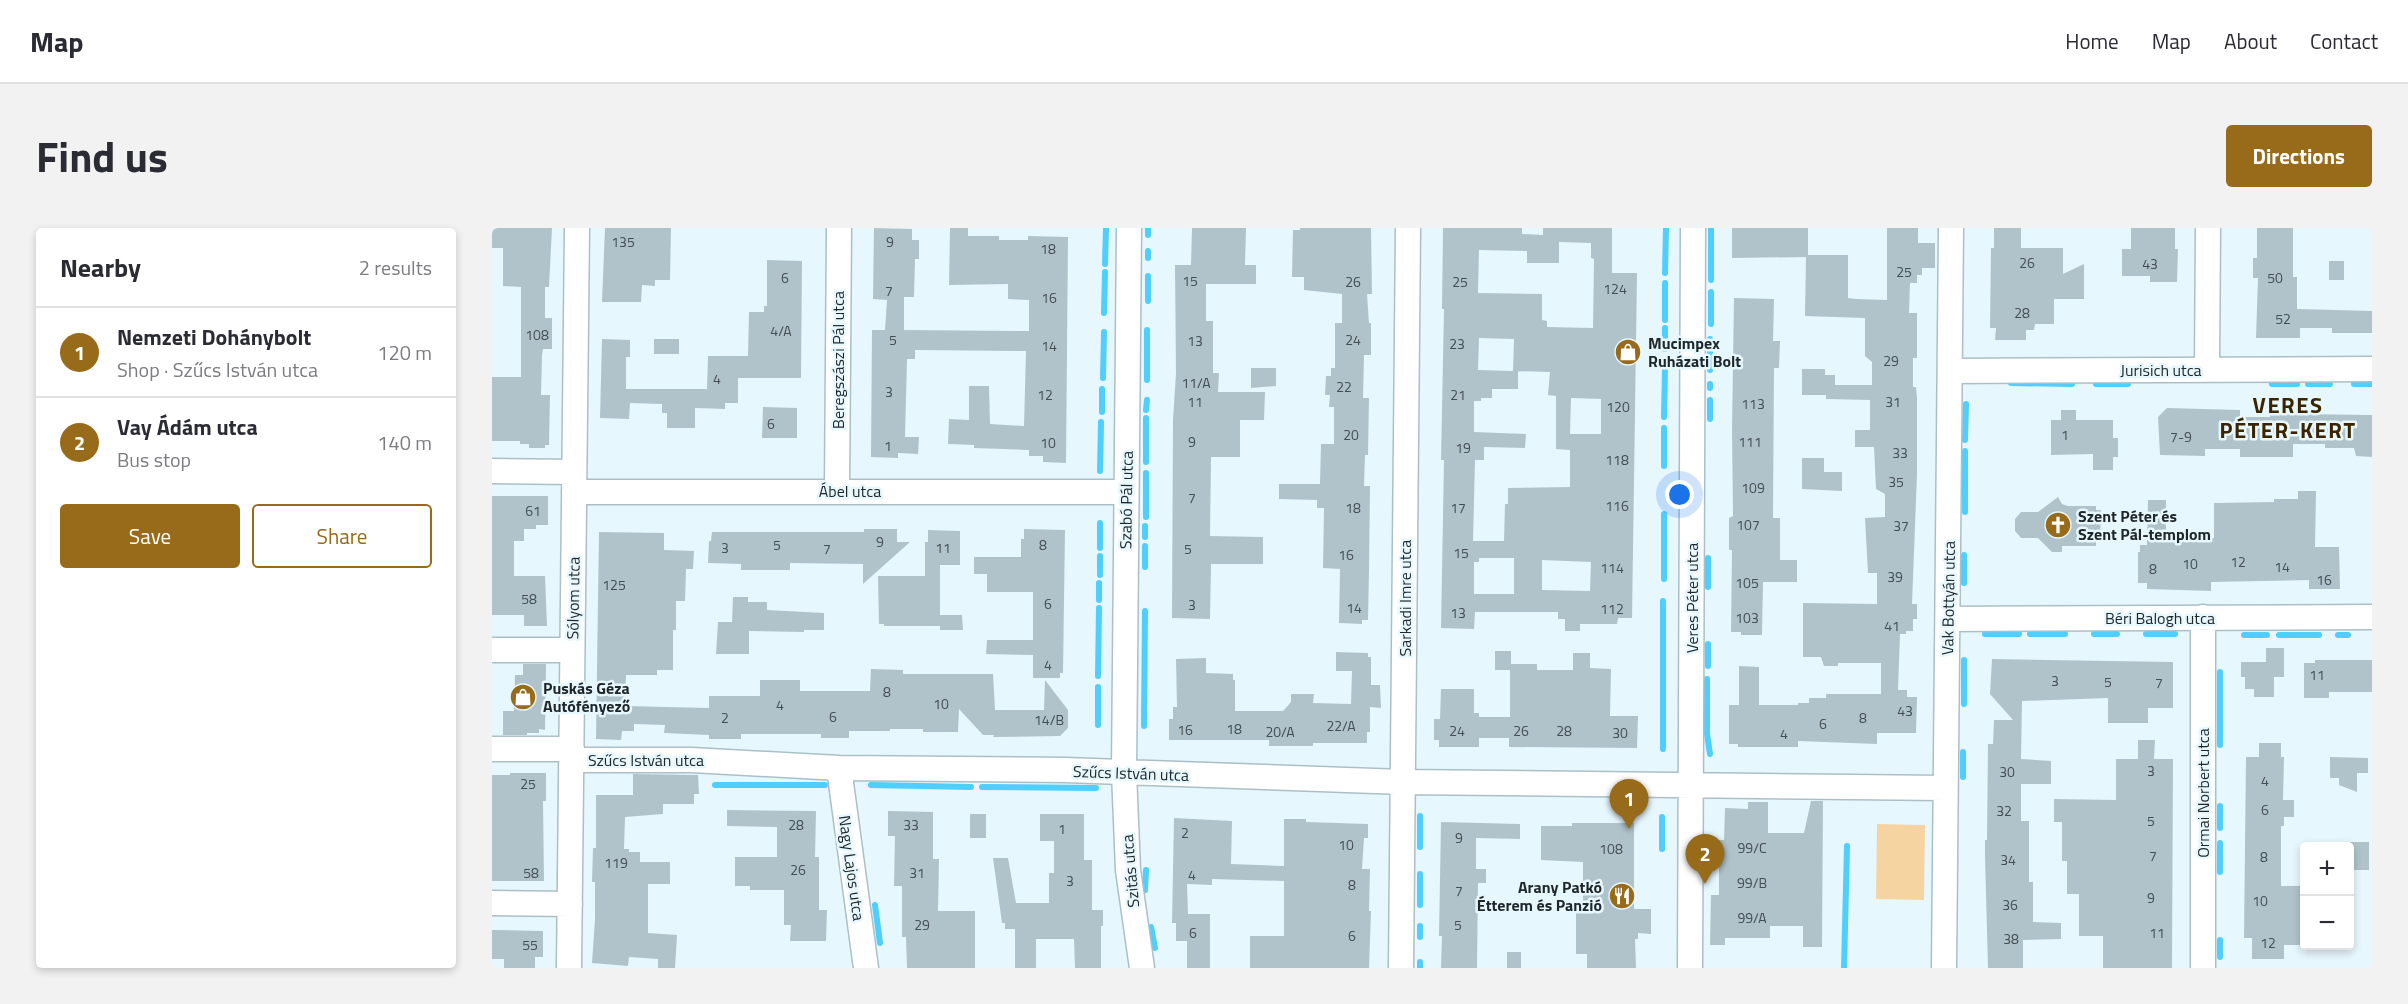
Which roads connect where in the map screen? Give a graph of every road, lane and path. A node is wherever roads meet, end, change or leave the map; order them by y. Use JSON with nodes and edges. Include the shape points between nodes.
{"nodes":[{"id":1,"x":577,"y":228,"type":"edge"},
{"id":2,"x":839,"y":228,"type":"edge"},
{"id":3,"x":1128,"y":228,"type":"edge"},
{"id":4,"x":1408,"y":228,"type":"edge"},
{"id":5,"x":1693,"y":228,"type":"edge"},
{"id":6,"x":1951,"y":228,"type":"edge"},
{"id":7,"x":2208,"y":228,"type":"edge"},
{"id":8,"x":2206,"y":369,"type":"junction"},
{"id":9,"x":2372,"y":369,"type":"edge"},
{"id":10,"x":1950,"y":371,"type":"junction"},
{"id":11,"x":492,"y":471,"type":"edge"},
{"id":12,"x":574,"y":482,"type":"junction"},
{"id":13,"x":837,"y":491,"type":"junction"},
{"id":14,"x":1126,"y":492,"type":"junction"},
{"id":15,"x":2203,"y":617,"type":"junction"},
{"id":16,"x":2372,"y":617,"type":"edge"},
{"id":17,"x":1948,"y":619,"type":"junction"},
{"id":18,"x":492,"y":650,"type":"edge"},
{"id":19,"x":573,"y":650,"type":"junction"},
{"id":20,"x":492,"y":749,"type":"edge"},
{"id":21,"x":572,"y":755,"type":"junction"},
{"id":22,"x":839,"y":768,"type":"junction"},
{"id":23,"x":1124,"y":773,"type":"junction"},
{"id":24,"x":1403,"y":782,"type":"junction"},
{"id":25,"x":1691,"y":786,"type":"junction"},
{"id":26,"x":1945,"y":788,"type":"junction"},
{"id":27,"x":492,"y":903,"type":"edge"},
{"id":28,"x":570,"y":904,"type":"junction"},
{"id":29,"x":569,"y":968,"type":"edge"},
{"id":30,"x":866,"y":968,"type":"edge"},
{"id":31,"x":1142,"y":968,"type":"edge"},
{"id":32,"x":1401,"y":968,"type":"edge"},
{"id":33,"x":1690,"y":968,"type":"edge"},
{"id":34,"x":1944,"y":968,"type":"edge"},
{"id":35,"x":2203,"y":968,"type":"edge"}],
"edges":[{"from":1,"to":12,"type":"street","name":"Sólyom utca"},
{"from":2,"to":13,"type":"street","name":"Beregszászi Pál utca"},
{"from":3,"to":14,"type":"street","name":"Szabó Pál utca"},
{"from":4,"to":24,"type":"street","name":"Sarkadi Imre utca"},
{"from":5,"to":25,"type":"street","name":"Veres Péter utca"},
{"from":6,"to":10,"type":"street","name":"Vak Bottyán utca"},
{"from":7,"to":8,"type":"street"},
{"from":8,"to":9,"type":"street","name":"Jurisich utca"},
{"from":8,"to":10,"type":"street","name":"Jurisich utca"},
{"from":10,"to":17,"type":"street","name":"Vak Bottyán utca"},
{"from":11,"to":12,"type":"street","name":"Ábel utca"},
{"from":12,"to":13,"type":"street","name":"Ábel utca"},
{"from":12,"to":19,"type":"street","name":"Sólyom utca"},
{"from":13,"to":14,"type":"street","name":"Ábel utca"},
{"from":14,"to":23,"type":"street","name":"Szabó Pál utca"},
{"from":15,"to":16,"type":"street","name":"Béri Balogh utca"},
{"from":15,"to":17,"type":"street","name":"Béri Balogh utca"},
{"from":15,"to":35,"type":"street","name":"Ormai Norbert utca"},
{"from":17,"to":26,"type":"street","name":"Vak Bottyán utca"},
{"from":18,"to":19,"type":"street"},
{"from":19,"to":21,"type":"street","name":"Sólyom utca"},
{"from":20,"to":21,"type":"street","name":"Szűcs István utca"},
{"from":21,"to":22,"type":"street","name":"Szűcs István utca"},
{"from":21,"to":28,"type":"street","name":"Sólyom utca"},
{"from":22,"to":23,"type":"street","name":"Szűcs István utca"},
{"from":22,"to":30,"type":"street","name":"Nagy Lajos utca"},
{"from":23,"to":24,"type":"street","name":"Szűcs István utca"},
{"from":23,"to":31,"type":"street","name":"Szitás utca","via":[[1128,870]]},
{"from":24,"to":25,"type":"street","name":"Szűcs István utca"},
{"from":24,"to":32,"type":"street","name":"Sarkadi Imre utca"},
{"from":25,"to":26,"type":"street","name":"Szűcs István utca"},
{"from":25,"to":33,"type":"street","name":"Veres Péter utca"},
{"from":26,"to":34,"type":"street","name":"Vak Bottyán utca"},
{"from":27,"to":28,"type":"street"},
{"from":28,"to":29,"type":"street","name":"Sólyom utca"}]}
